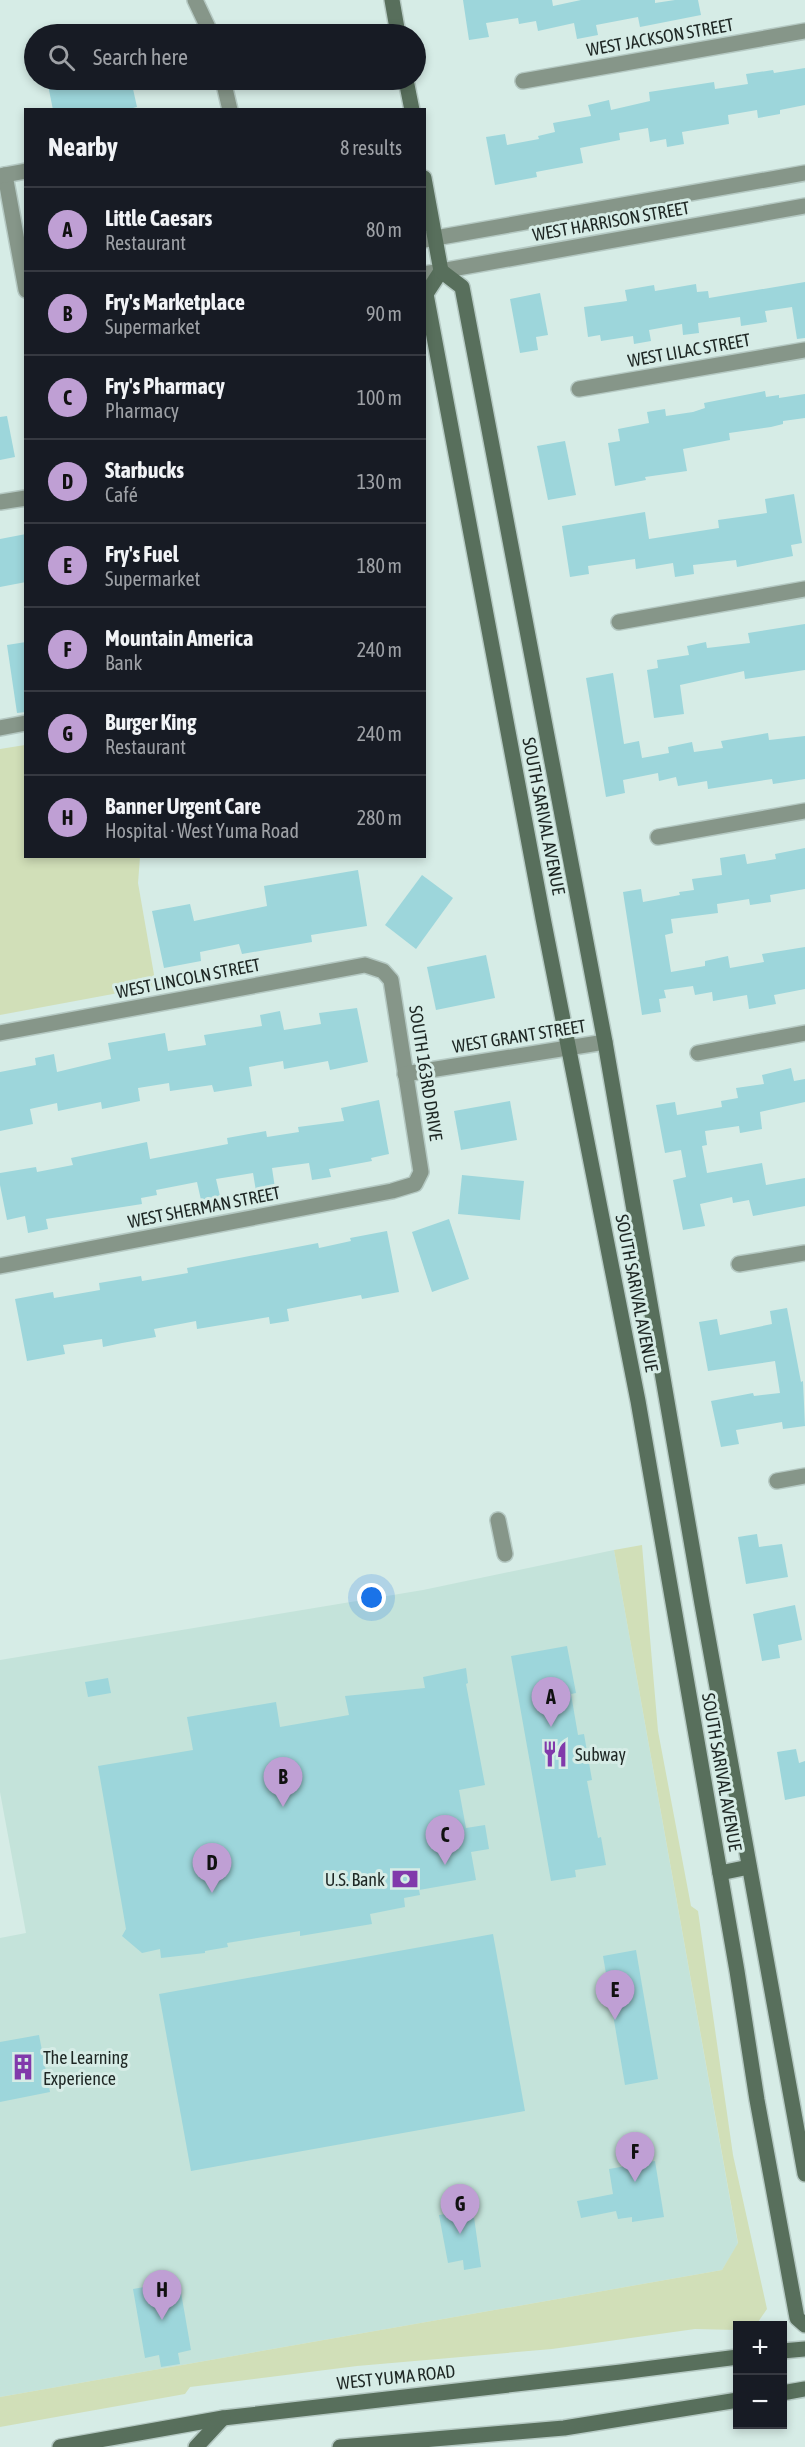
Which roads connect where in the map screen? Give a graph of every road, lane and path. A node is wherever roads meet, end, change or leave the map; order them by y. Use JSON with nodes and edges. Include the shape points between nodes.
{"nodes":[{"id":1,"x":195,"y":0,"type":"edge"},
{"id":2,"x":392,"y":0,"type":"edge"},
{"id":3,"x":206,"y":24,"type":"edge"},
{"id":4,"x":396,"y":24,"type":"edge"},
{"id":5,"x":805,"y":31,"type":"edge"},
{"id":6,"x":523,"y":81,"type":"dead end"},
{"id":7,"x":226,"y":90,"type":"edge"},
{"id":8,"x":408,"y":90,"type":"edge"},
{"id":9,"x":230,"y":108,"type":"edge"},
{"id":10,"x":412,"y":108,"type":"edge"},
{"id":11,"x":24,"y":171,"type":"edge"},
{"id":12,"x":805,"y":173,"type":"edge"},
{"id":13,"x":3,"y":176,"type":"edge"},
{"id":14,"x":426,"y":198,"type":"edge"},
{"id":15,"x":805,"y":206,"type":"edge"},
{"id":16,"x":430,"y":239,"type":"edge"},
{"id":17,"x":441,"y":271,"type":"junction"},
{"id":18,"x":426,"y":274,"type":"edge"},
{"id":19,"x":24,"y":280,"type":"edge"},
{"id":20,"x":805,"y":350,"type":"edge"},
{"id":21,"x":579,"y":389,"type":"dead end"},
{"id":22,"x":24,"y":498,"type":"edge"},
{"id":23,"x":0,"y":502,"type":"edge"},
{"id":24,"x":805,"y":589,"type":"edge"},
{"id":25,"x":619,"y":622,"type":"dead end"},
{"id":26,"x":24,"y":723,"type":"edge"},
{"id":27,"x":0,"y":728,"type":"edge"},
{"id":28,"x":805,"y":811,"type":"edge"},
{"id":29,"x":658,"y":837,"type":"dead end"},
{"id":30,"x":383,"y":971,"type":"joint"},
{"id":31,"x":0,"y":1033,"type":"edge"},
{"id":32,"x":805,"y":1033,"type":"edge"},
{"id":33,"x":604,"y":1042,"type":"junction"},
{"id":34,"x":569,"y":1048,"type":"junction"},
{"id":35,"x":698,"y":1053,"type":"dead end"},
{"id":36,"x":405,"y":1074,"type":"junction"},
{"id":37,"x":415,"y":1184,"type":"joint"},
{"id":38,"x":805,"y":1252,"type":"edge"},
{"id":39,"x":739,"y":1264,"type":"dead end"},
{"id":40,"x":0,"y":1266,"type":"edge"},
{"id":41,"x":805,"y":1476,"type":"edge"},
{"id":42,"x":777,"y":1481,"type":"dead end"},
{"id":43,"x":498,"y":1520,"type":"dead end"},
{"id":44,"x":505,"y":1554,"type":"dead end"},
{"id":45,"x":702,"y":1605,"type":"junction"},
{"id":46,"x":675,"y":1609,"type":"junction"},
{"id":47,"x":749,"y":1867,"type":"junction"},
{"id":48,"x":720,"y":1873,"type":"junction"},
{"id":49,"x":805,"y":2174,"type":"edge"},
{"id":50,"x":805,"y":2325,"type":"edge"},
{"id":51,"x":805,"y":2349,"type":"edge"},
{"id":52,"x":787,"y":2351,"type":"edge"},
{"id":53,"x":733,"y":2358,"type":"edge"},
{"id":54,"x":805,"y":2390,"type":"edge"},
{"id":55,"x":787,"y":2392,"type":"edge"},
{"id":56,"x":733,"y":2401,"type":"edge"},
{"id":57,"x":223,"y":2418,"type":"junction"},
{"id":58,"x":60,"y":2447,"type":"edge"},
{"id":59,"x":196,"y":2447,"type":"edge"},
{"id":60,"x":340,"y":2447,"type":"edge"}],
"edges":[{"from":1,"to":3,"type":"street"},
{"from":2,"to":4,"type":"main road"},
{"from":5,"to":6,"type":"street","name":"WEST JACKSON STREET"},
{"from":7,"to":9,"type":"street"},
{"from":8,"to":10,"type":"main road"},
{"from":11,"to":13,"type":"street"},
{"from":12,"to":16,"type":"street","name":"WEST HARRISON STREET"},
{"from":13,"to":19,"type":"street"},
{"from":14,"to":16,"type":"main road"},
{"from":15,"to":17,"type":"street","name":"WEST HARRISON STREET"},
{"from":16,"to":17,"type":"main road"},
{"from":17,"to":18,"type":"street","name":"WEST HARRISON STREET"},
{"from":17,"to":33,"type":"main road","name":"SOUTH SARIVAL AVENUE","via":[[462,287]]},
{"from":17,"to":34,"type":"main road","name":"SOUTH SARIVAL AVENUE","via":[[426,294]]},
{"from":20,"to":21,"type":"street","name":"WEST LILAC STREET"},
{"from":22,"to":23,"type":"street"},
{"from":24,"to":25,"type":"street"},
{"from":26,"to":27,"type":"street"},
{"from":28,"to":29,"type":"street"},
{"from":30,"to":31,"type":"street","name":"WEST LINCOLN STREET","via":[[365,964]]},
{"from":30,"to":36,"type":"street","name":"SOUTH 163RD DRIVE","via":[[391,980]]},
{"from":32,"to":35,"type":"street"},
{"from":33,"to":34,"type":"street","name":"WEST GRANT STREET"},
{"from":33,"to":45,"type":"main road","name":"SOUTH SARIVAL AVENUE"},
{"from":34,"to":36,"type":"street","name":"WEST GRANT STREET"},
{"from":34,"to":46,"type":"main road","name":"SOUTH SARIVAL AVENUE"},
{"from":36,"to":37,"type":"street","name":"SOUTH 163RD DRIVE","via":[[421,1172]]},
{"from":37,"to":40,"type":"street","name":"WEST SHERMAN STREET"},
{"from":38,"to":39,"type":"street"},
{"from":41,"to":42,"type":"street"},
{"from":43,"to":44,"type":"street"},
{"from":45,"to":46,"type":"main road"},
{"from":45,"to":47,"type":"main road","name":"SOUTH SARIVAL AVENUE"},
{"from":46,"to":48,"type":"main road","name":"SOUTH SARIVAL AVENUE"},
{"from":47,"to":48,"type":"main road"},
{"from":47,"to":49,"type":"main road","name":"SOUTH SARIVAL AVENUE"},
{"from":48,"to":50,"type":"main road","name":"SOUTH SARIVAL AVENUE","via":[[797,2318]]},
{"from":51,"to":52,"type":"main road"},
{"from":53,"to":57,"type":"main road","name":"WEST YUMA ROAD"},
{"from":54,"to":55,"type":"main road"},
{"from":56,"to":60,"type":"main road","via":[[564,2428]]},
{"from":57,"to":58,"type":"main road","name":"WEST YUMA ROAD"},
{"from":57,"to":59,"type":"main road"}]}
